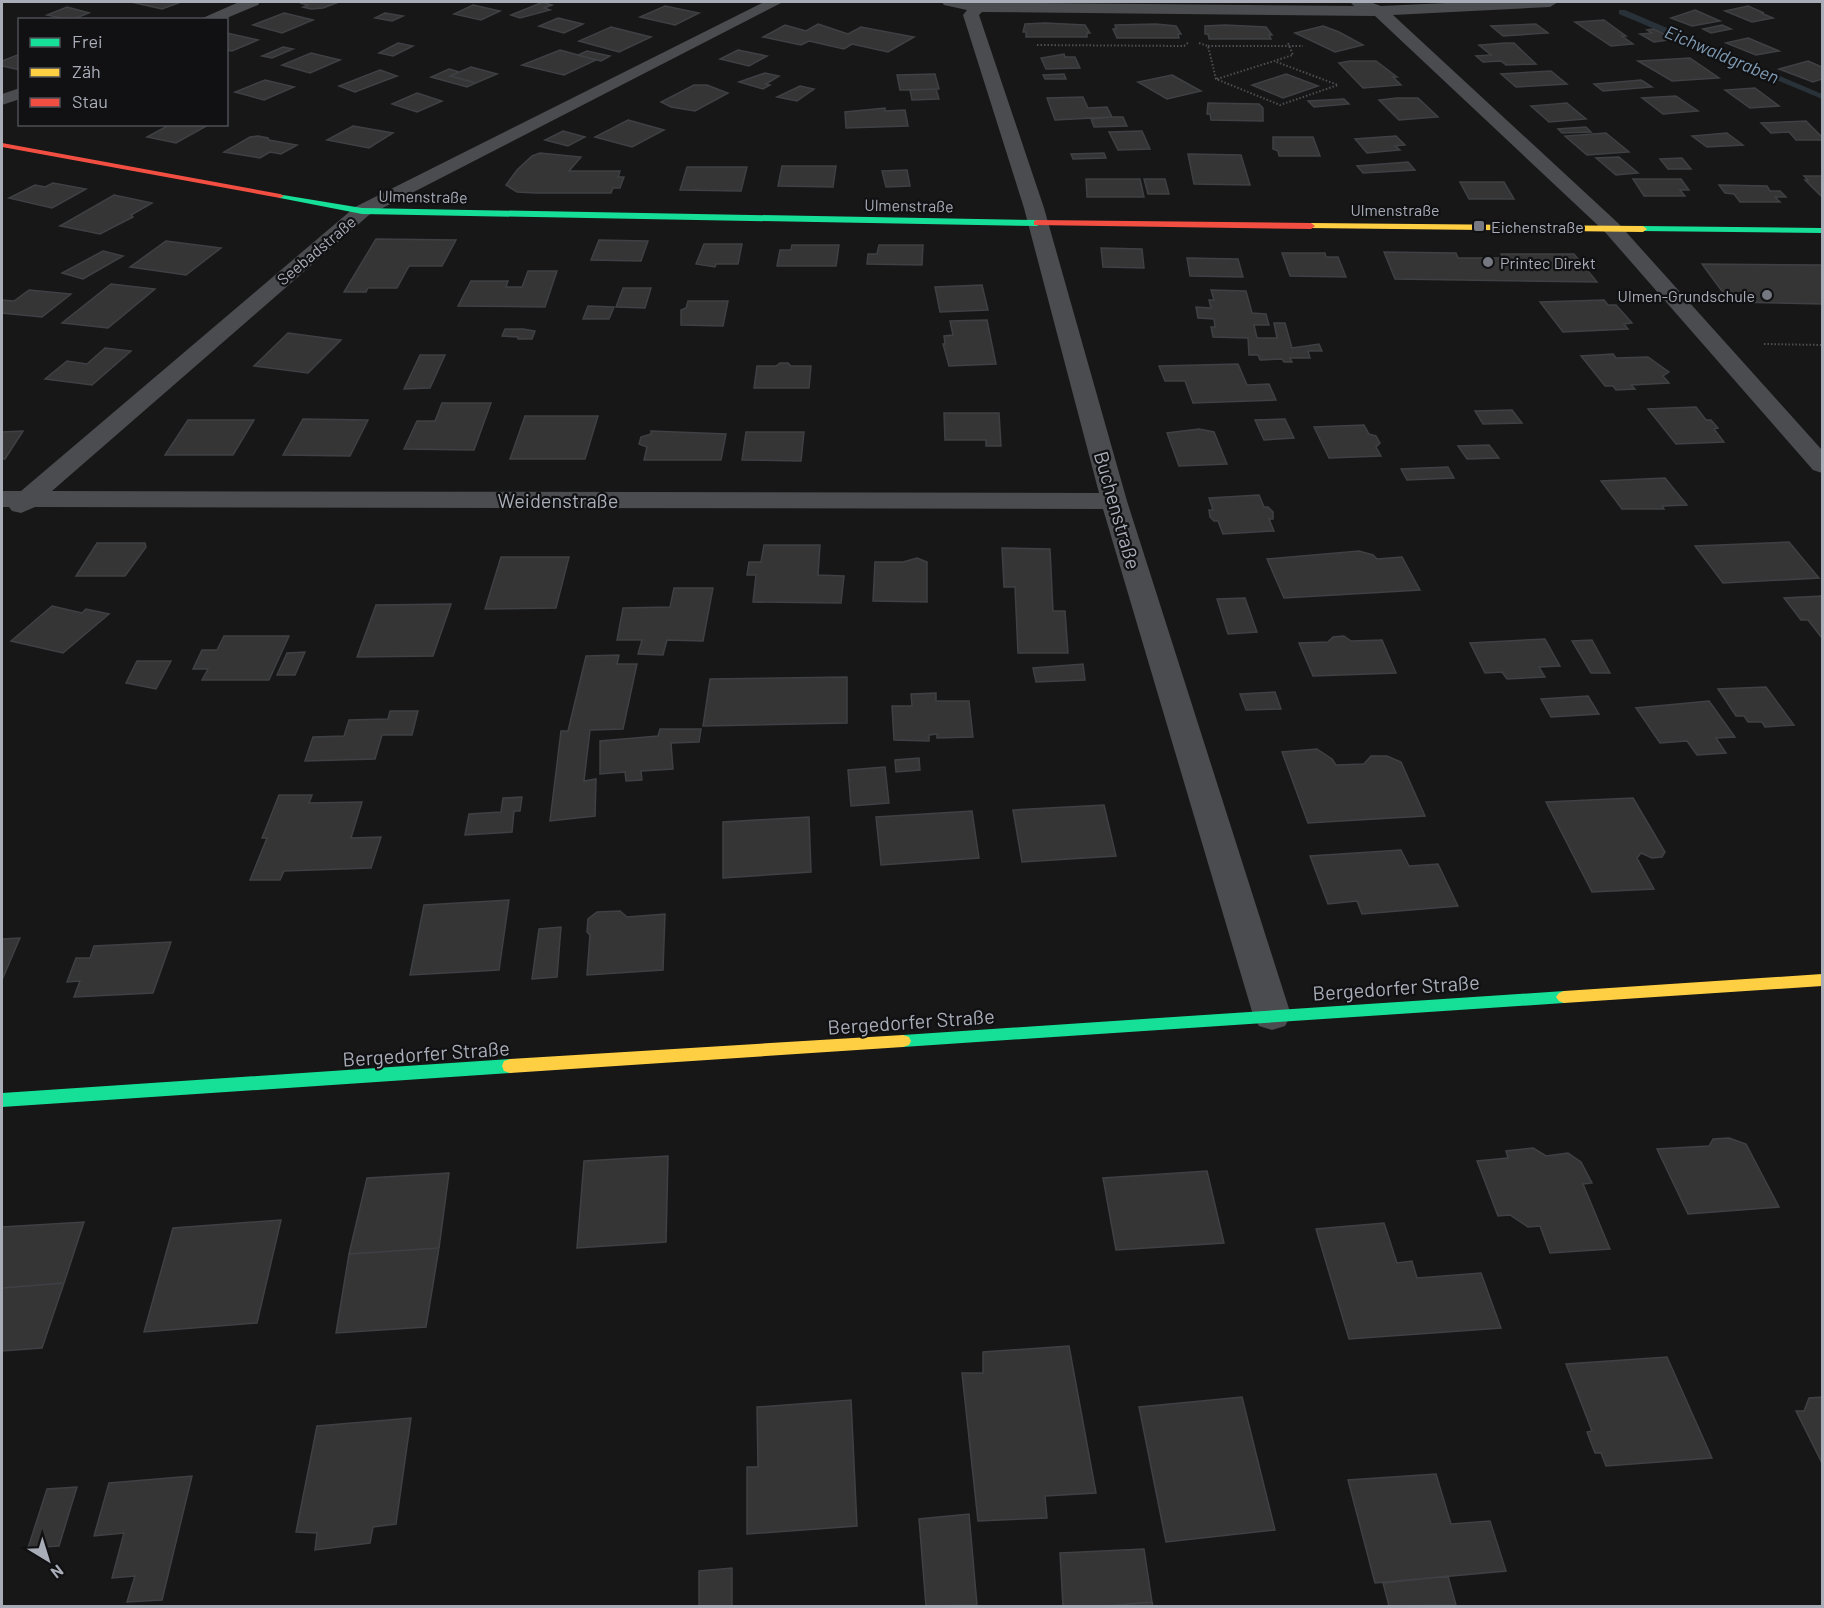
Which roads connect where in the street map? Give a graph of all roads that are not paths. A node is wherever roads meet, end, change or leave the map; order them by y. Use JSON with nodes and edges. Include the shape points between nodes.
{"nodes":[{"id":1,"x":252,"y":2,"type":"edge"},
{"id":2,"x":775,"y":2,"type":"edge"},
{"id":3,"x":950,"y":2,"type":"edge"},
{"id":4,"x":1358,"y":2,"type":"edge"},
{"id":5,"x":1550,"y":2,"type":"edge"},
{"id":6,"x":978,"y":7,"type":"junction"},
{"id":7,"x":1379,"y":12,"type":"junction"},
{"id":8,"x":211,"y":18,"type":"edge"},
{"id":9,"x":18,"y":94,"type":"edge"},
{"id":10,"x":2,"y":100,"type":"edge"},
{"id":11,"x":2,"y":145,"type":"edge"},
{"id":12,"x":362,"y":211,"type":"junction"},
{"id":13,"x":1039,"y":223,"type":"junction"},
{"id":14,"x":1611,"y":226,"type":"junction"},
{"id":15,"x":1822,"y":231,"type":"edge"},
{"id":16,"x":1822,"y":465,"type":"edge"},
{"id":17,"x":28,"y":499,"type":"junction"},
{"id":18,"x":2,"y":500,"type":"edge"},
{"id":19,"x":1114,"y":501,"type":"junction"},
{"id":20,"x":2,"y":521,"type":"edge"},
{"id":21,"x":1822,"y":980,"type":"edge"},
{"id":22,"x":1272,"y":1015,"type":"junction"},
{"id":23,"x":2,"y":1100,"type":"edge"}],
"edges":[{"from":1,"to":8,"type":"street"},
{"from":2,"to":12,"type":"street","name":"Seebadstraße"},
{"from":3,"to":6,"type":"street"},
{"from":4,"to":7,"type":"street"},
{"from":5,"to":7,"type":"street"},
{"from":6,"to":7,"type":"street"},
{"from":6,"to":13,"type":"street","name":"Buchenstraße","via":[[971,15]]},
{"from":7,"to":14,"type":"street"},
{"from":9,"to":10,"type":"street"},
{"from":11,"to":12,"type":"street","name":"Ulmenstraße"},
{"from":12,"to":13,"type":"street","name":"Ulmenstraße"},
{"from":12,"to":17,"type":"street","name":"Seebadstraße"},
{"from":13,"to":14,"type":"street","name":"Ulmenstraße"},
{"from":13,"to":19,"type":"street","name":"Buchenstraße"},
{"from":14,"to":15,"type":"street","name":"Ulmenstraße"},
{"from":14,"to":16,"type":"street"},
{"from":17,"to":18,"type":"street","name":"Weidenstraße"},
{"from":17,"to":19,"type":"street","name":"Weidenstraße"},
{"from":17,"to":20,"type":"street","name":"Seebadstraße"},
{"from":19,"to":22,"type":"street","name":"Buchenstraße"},
{"from":21,"to":22,"type":"street","name":"Bergedorfer Straße"},
{"from":22,"to":23,"type":"street","name":"Bergedorfer Straße"}]}
